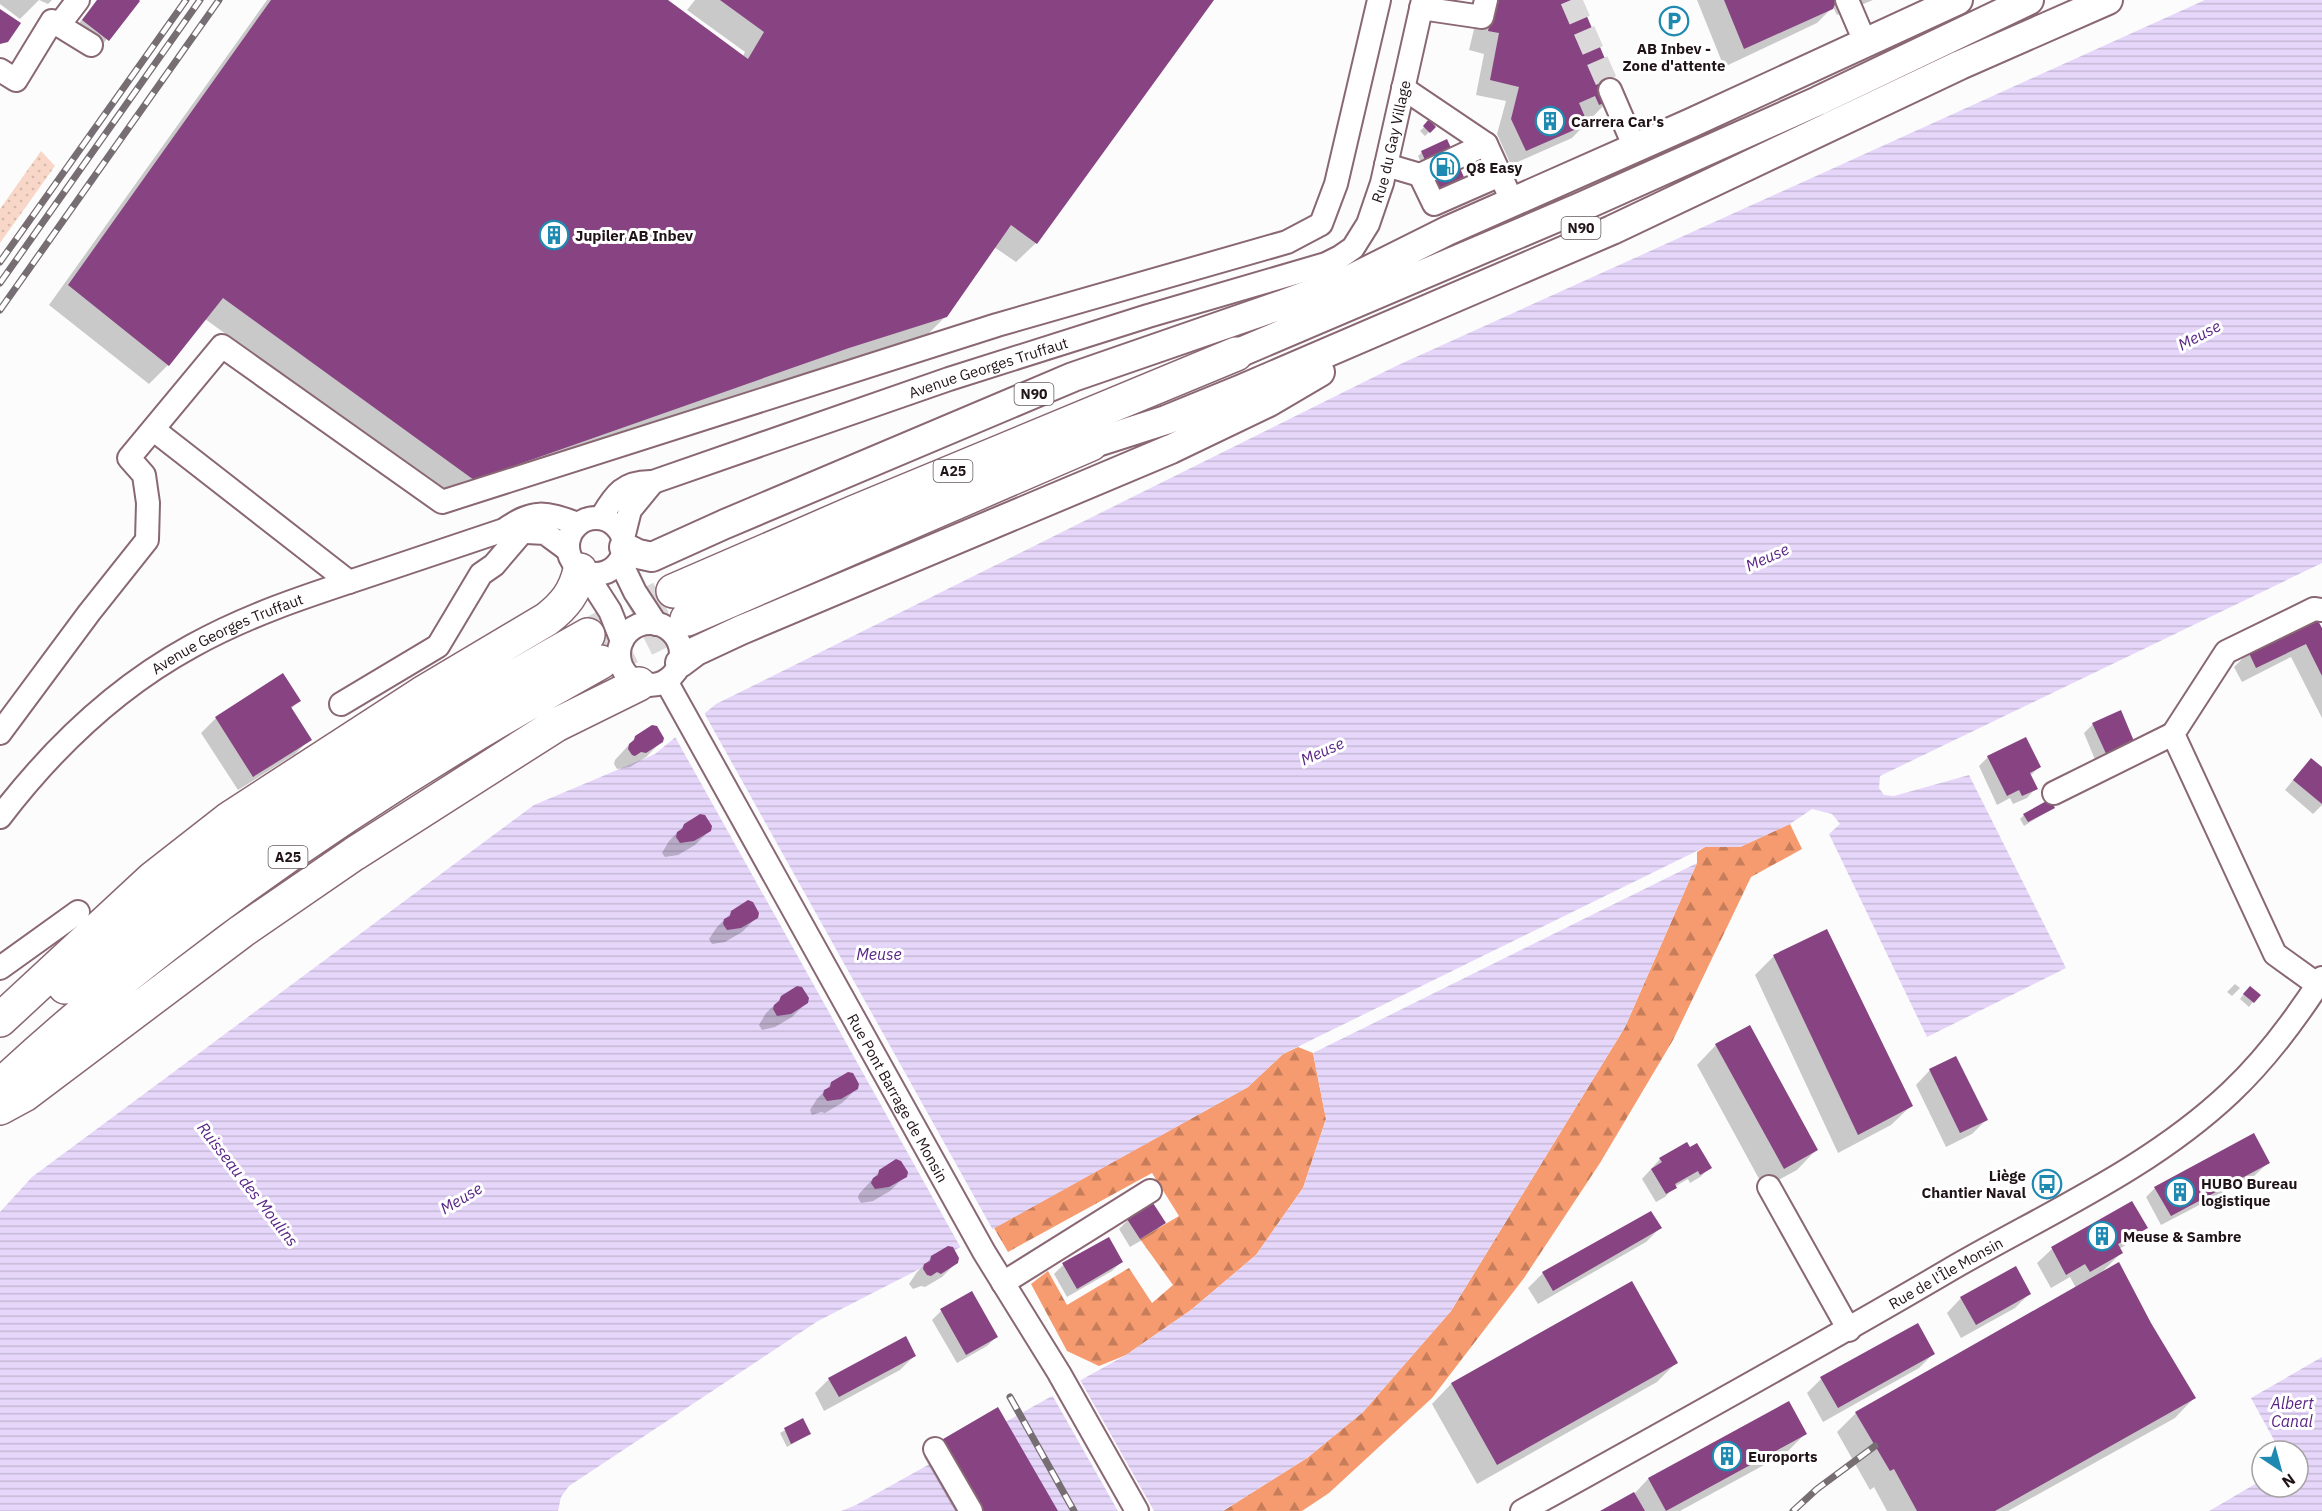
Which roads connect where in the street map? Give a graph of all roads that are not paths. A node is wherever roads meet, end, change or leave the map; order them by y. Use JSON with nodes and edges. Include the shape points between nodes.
{"nodes":[{"id":1,"x":78,"y":0,"type":"edge"},
{"id":2,"x":1379,"y":0,"type":"edge"},
{"id":3,"x":1486,"y":0,"type":"edge"},
{"id":4,"x":1847,"y":0,"type":"edge"},
{"id":5,"x":1958,"y":0,"type":"edge"},
{"id":6,"x":1987,"y":0,"type":"edge"},
{"id":7,"x":2029,"y":0,"type":"edge"},
{"id":8,"x":2066,"y":0,"type":"edge"},
{"id":9,"x":2108,"y":0,"type":"edge"},
{"id":10,"x":1422,"y":4,"type":"edge"},
{"id":11,"x":59,"y":25,"type":"junction"},
{"id":12,"x":1865,"y":42,"type":"junction"},
{"id":13,"x":91,"y":45,"type":"dead end"},
{"id":14,"x":0,"y":70,"type":"edge"},
{"id":15,"x":1403,"y":88,"type":"junction"},
{"id":16,"x":1610,"y":90,"type":"tunnel mouth"},
{"id":17,"x":1746,"y":132,"type":"junction"},
{"id":18,"x":1486,"y":144,"type":"junction"},
{"id":19,"x":1635,"y":148,"type":"junction"},
{"id":20,"x":1386,"y":165,"type":"junction"},
{"id":21,"x":1420,"y":175,"type":"junction"},
{"id":22,"x":1500,"y":175,"type":"junction"},
{"id":23,"x":1513,"y":202,"type":"junction"},
{"id":24,"x":1326,"y":264,"type":"joint"},
{"id":25,"x":1488,"y":283,"type":"junction"},
{"id":26,"x":1236,"y":354,"type":"joint"},
{"id":27,"x":154,"y":430,"type":"junction"},
{"id":28,"x":1090,"y":444,"type":"junction"},
{"id":29,"x":653,"y":482,"type":"junction"},
{"id":30,"x":602,"y":518,"type":"junction"},
{"id":31,"x":578,"y":524,"type":"junction"},
{"id":32,"x":513,"y":531,"type":"junction"},
{"id":33,"x":623,"y":549,"type":"junction"},
{"id":34,"x":578,"y":564,"type":"junction"},
{"id":35,"x":349,"y":582,"type":"junction"},
{"id":36,"x":2322,"y":610,"type":"edge"},
{"id":37,"x":672,"y":612,"type":"junction"},
{"id":38,"x":604,"y":646,"type":"junction"},
{"id":39,"x":662,"y":676,"type":"junction"},
{"id":40,"x":341,"y":704,"type":"dead end"},
{"id":41,"x":0,"y":733,"type":"edge"},
{"id":42,"x":2173,"y":734,"type":"junction"},
{"id":43,"x":2054,"y":793,"type":"dead end"},
{"id":44,"x":0,"y":817,"type":"edge"},
{"id":45,"x":78,"y":912,"type":"dead end"},
{"id":46,"x":0,"y":968,"type":"edge"},
{"id":47,"x":2320,"y":982,"type":"edge"},
{"id":48,"x":0,"y":1020,"type":"edge"},
{"id":49,"x":0,"y":1043,"type":"edge"},
{"id":50,"x":0,"y":1086,"type":"edge"},
{"id":51,"x":0,"y":1108,"type":"edge"},
{"id":52,"x":1769,"y":1186,"type":"dead end"},
{"id":53,"x":1150,"y":1191,"type":"dead end"},
{"id":54,"x":1003,"y":1283,"type":"junction"},
{"id":55,"x":1849,"y":1330,"type":"junction"},
{"id":56,"x":935,"y":1449,"type":"dead end"},
{"id":57,"x":971,"y":1511,"type":"edge"},
{"id":58,"x":1137,"y":1511,"type":"edge"},
{"id":59,"x":1522,"y":1511,"type":"edge"}],
"edges":[{"from":1,"to":11,"type":"street"},
{"from":2,"to":27,"type":"street","via":[[1336,184],[1321,224],[1287,242],[997,325],[442,502],[222,346]]},
{"from":3,"to":10,"type":"street","via":[[1482,17]]},
{"from":4,"to":12,"type":"street"},
{"from":5,"to":12,"type":"main road","number":"N90"},
{"from":6,"to":17,"type":"main road","via":[[1808,94]]},
{"from":7,"to":17,"type":"main road","number":"N90"},
{"from":8,"to":28,"type":"main road","number":"N90","via":[[1678,185]]},
{"from":9,"to":25,"type":"main road","number":"N90","via":[[1960,65],[1612,230]]},
{"from":10,"to":15,"type":"street","name":"Rue du Gay Village"},
{"from":11,"to":13,"type":"street"},
{"from":11,"to":14,"type":"street","via":[[52,21],[16,80]]},
{"from":12,"to":19,"type":"main road","number":"N90"},
{"from":15,"to":18,"type":"street"},
{"from":15,"to":20,"type":"street","name":"Rue du Gay Village"},
{"from":16,"to":19,"type":"street"},
{"from":17,"to":26,"type":"main road","number":"N90"},
{"from":18,"to":21,"type":"street"},
{"from":18,"to":22,"type":"street"},
{"from":19,"to":23,"type":"main road","number":"N90"},
{"from":20,"to":21,"type":"street"},
{"from":20,"to":24,"type":"street","name":"Rue du Gay Village","via":[[1362,236],[1353,248]]},
{"from":21,"to":22,"type":"street","via":[[1434,204]]},
{"from":22,"to":23,"type":"street"},
{"from":23,"to":33,"type":"main road","number":"N90","via":[[1353,278],[1073,377],[652,557]]},
{"from":24,"to":29,"type":"street","name":"Avenue Georges Truffaut","via":[[950,379]]},
{"from":25,"to":28,"type":"main road","number":"N90","via":[[1177,416]]},
{"from":25,"to":39,"type":"main road","number":"N90","via":[[1441,315],[1341,360],[1269,402],[1171,449],[741,630],[696,651]]},
{"from":26,"to":37,"type":"highway","number":"A25","via":[[855,512]]},
{"from":27,"to":35,"type":"street"},
{"from":27,"to":41,"type":"street","via":[[129,458],[144,475],[147,540]]},
{"from":28,"to":37,"type":"highway","number":"A25"},
{"from":29,"to":30,"type":"street","name":"Avenue Georges Truffaut","via":[[636,481],[627,487]]},
{"from":29,"to":33,"type":"street","via":[[630,510]]},
{"from":30,"to":31,"type":"street"},
{"from":30,"to":33,"type":"street","via":[[613,523]]},
{"from":31,"to":32,"type":"street","name":"Avenue Georges Truffaut","via":[[535,514],[522,518]]},
{"from":31,"to":34,"type":"street","via":[[570,535]]},
{"from":32,"to":34,"type":"street","via":[[545,533]]},
{"from":32,"to":35,"type":"street","name":"Avenue Georges Truffaut"},
{"from":32,"to":40,"type":"street","via":[[494,565],[481,574],[438,646]]},
{"from":33,"to":34,"type":"street","via":[[609,571],[600,574]]},
{"from":33,"to":37,"type":"street","via":[[641,604]]},
{"from":34,"to":38,"type":"street","via":[[610,611]]},
{"from":34,"to":48,"type":"highway","via":[[572,594],[553,614],[230,818],[152,879]]},
{"from":35,"to":44,"type":"street","name":"Avenue Georges Truffaut","via":[[244,620],[159,666],[68,739]]},
{"from":36,"to":42,"type":"street","via":[[2314,609],[2226,652]]},
{"from":37,"to":38,"type":"street"},
{"from":37,"to":39,"type":"street","via":[[666,628],[680,644]]},
{"from":38,"to":39,"type":"street","via":[[620,658],[627,675]]},
{"from":38,"to":49,"type":"highway","number":"A25","via":[[499,684],[297,811],[123,939]]},
{"from":38,"to":50,"type":"highway","number":"A25","via":[[520,707],[256,879],[134,971]]},
{"from":39,"to":51,"type":"highway","number":"A25","via":[[556,726],[354,855],[242,931],[30,1091]]},
{"from":39,"to":54,"type":"street","name":"Rue Pont Barrage de Monsin"},
{"from":42,"to":43,"type":"street"},
{"from":42,"to":47,"type":"street","via":[[2275,954]]},
{"from":45,"to":46,"type":"street"},
{"from":47,"to":55,"type":"street","name":"Rue de l'Île Monsin","via":[[2286,1034],[2230,1093],[2166,1144],[2092,1191]]},
{"from":52,"to":55,"type":"street"},
{"from":53,"to":54,"type":"street"},
{"from":54,"to":58,"type":"street","name":"Rue Pont Barrage de Monsin"},
{"from":55,"to":59,"type":"street","name":"Rue de l'Île Monsin"},
{"from":56,"to":57,"type":"street"}]}
